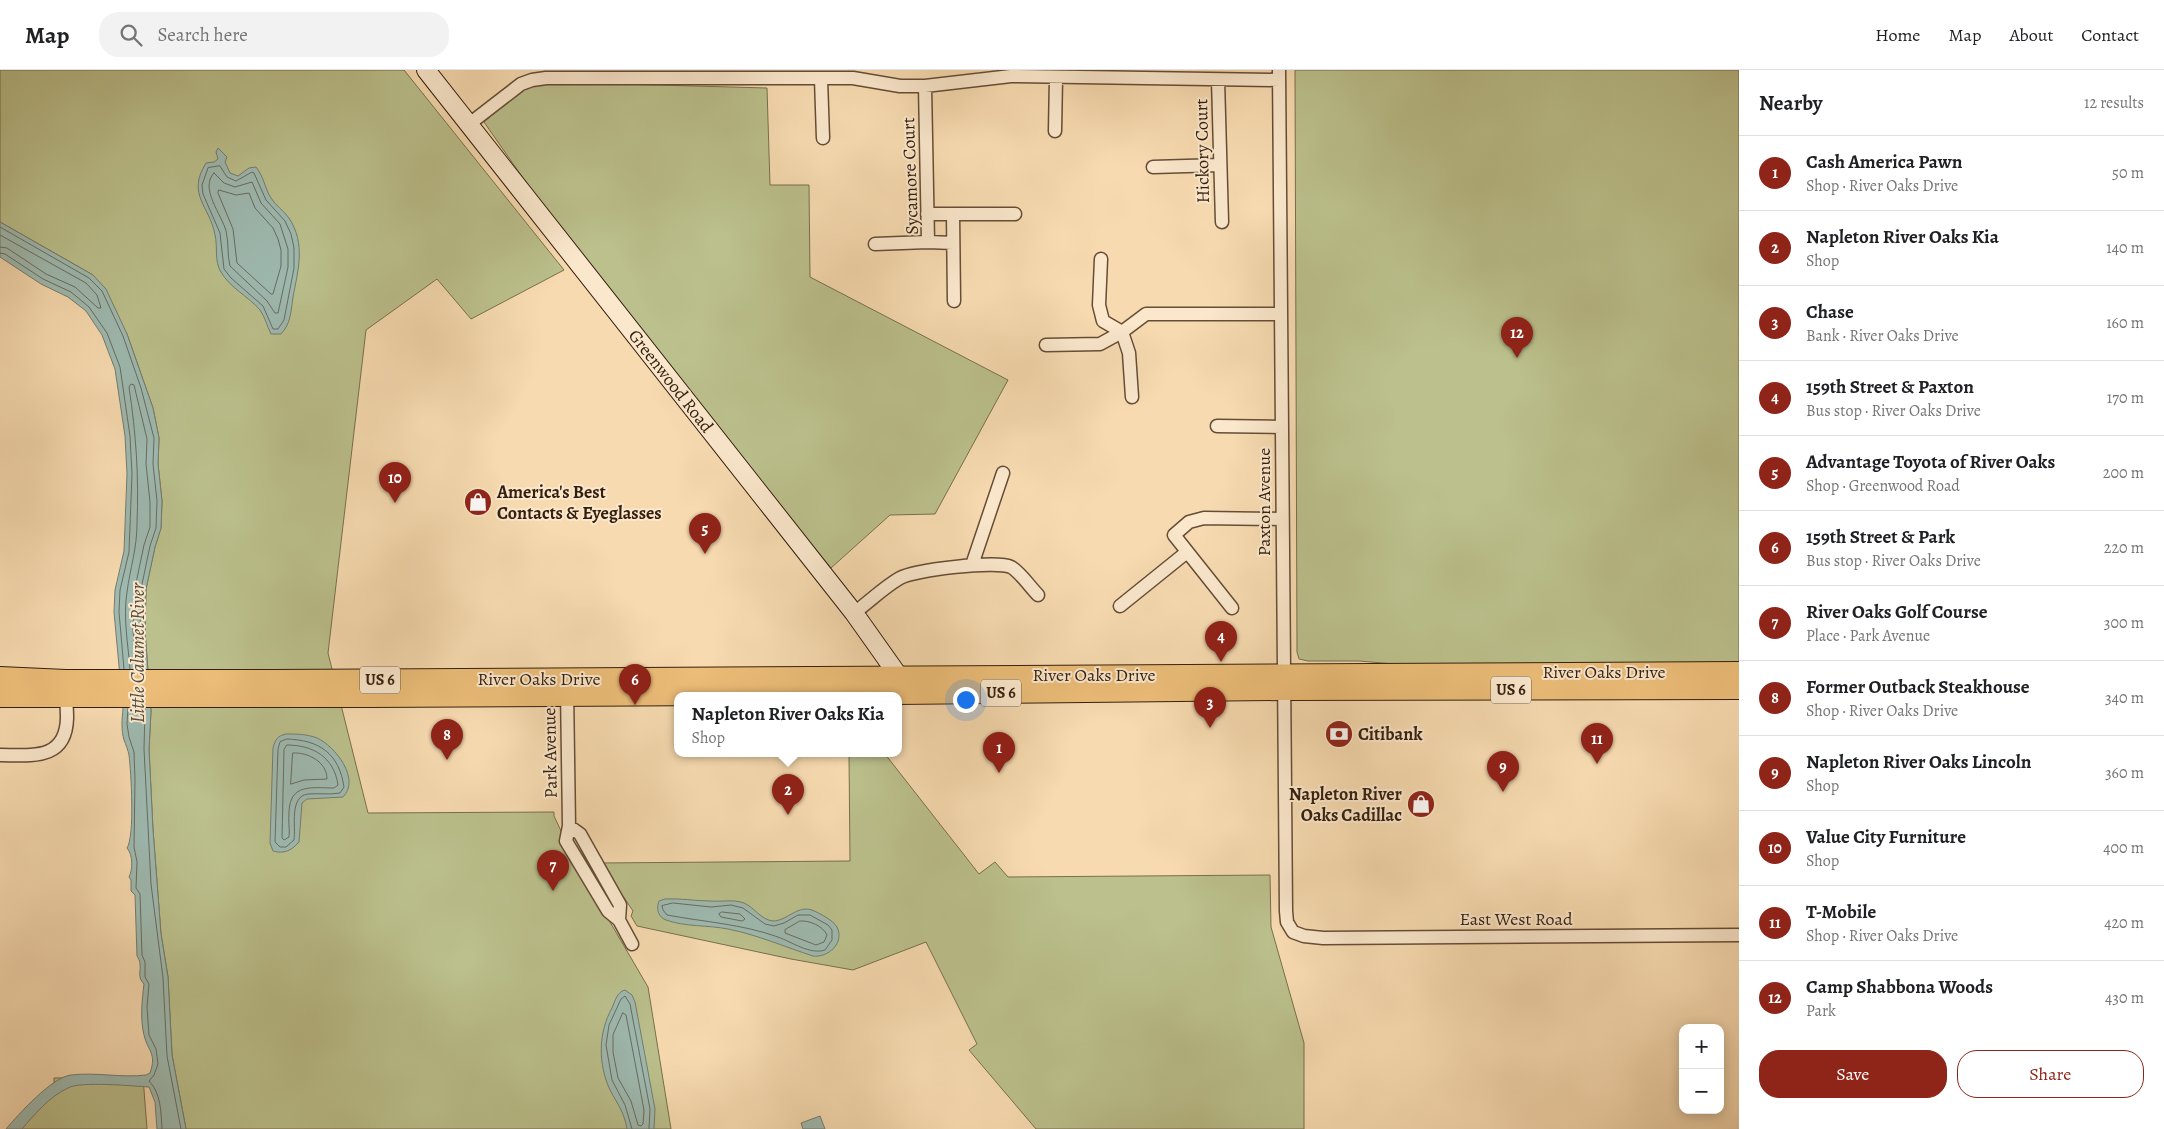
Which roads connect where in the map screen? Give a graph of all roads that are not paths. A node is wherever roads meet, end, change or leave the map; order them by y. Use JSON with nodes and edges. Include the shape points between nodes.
{"nodes":[{"id":1,"x":426,"y":70,"type":"edge"},
{"id":2,"x":1279,"y":75,"type":"edge"},
{"id":3,"x":1056,"y":78,"type":"junction"},
{"id":4,"x":821,"y":79,"type":"junction"},
{"id":5,"x":1218,"y":80,"type":"junction"},
{"id":6,"x":925,"y":86,"type":"junction"},
{"id":7,"x":468,"y":125,"type":"junction"},
{"id":8,"x":1056,"y":130,"type":"dead end"},
{"id":9,"x":823,"y":138,"type":"dead end"},
{"id":10,"x":1220,"y":165,"type":"junction"},
{"id":11,"x":1153,"y":167,"type":"dead end"},
{"id":12,"x":927,"y":214,"type":"junction"},
{"id":13,"x":953,"y":214,"type":"junction"},
{"id":14,"x":1015,"y":214,"type":"dead end"},
{"id":15,"x":1222,"y":222,"type":"dead end"},
{"id":16,"x":928,"y":242,"type":"junction"},
{"id":17,"x":953,"y":243,"type":"junction"},
{"id":18,"x":875,"y":244,"type":"dead end"},
{"id":19,"x":1100,"y":259,"type":"dead end"},
{"id":20,"x":954,"y":301,"type":"dead end"},
{"id":21,"x":1280,"y":314,"type":"junction"},
{"id":22,"x":1122,"y":332,"type":"junction"},
{"id":23,"x":1046,"y":345,"type":"dead end"},
{"id":24,"x":1132,"y":397,"type":"dead end"},
{"id":25,"x":1217,"y":426,"type":"dead end"},
{"id":26,"x":1281,"y":427,"type":"junction"},
{"id":27,"x":1003,"y":474,"type":"dead end"},
{"id":28,"x":1282,"y":519,"type":"junction"},
{"id":29,"x":1187,"y":552,"type":"junction"},
{"id":30,"x":972,"y":565,"type":"junction"},
{"id":31,"x":1038,"y":595,"type":"dead end"},
{"id":32,"x":1120,"y":606,"type":"dead end"},
{"id":33,"x":1232,"y":608,"type":"dead end"},
{"id":34,"x":854,"y":613,"type":"junction"},
{"id":35,"x":1739,"y":672,"type":"edge"},
{"id":36,"x":0,"y":677,"type":"edge"},
{"id":37,"x":899,"y":677,"type":"junction"},
{"id":38,"x":1283,"y":682,"type":"junction"},
{"id":39,"x":567,"y":687,"type":"junction"},
{"id":40,"x":66,"y":688,"type":"junction"},
{"id":41,"x":1739,"y":689,"type":"edge"},
{"id":42,"x":814,"y":692,"type":"edge"},
{"id":43,"x":902,"y":694,"type":"edge"},
{"id":44,"x":913,"y":694,"type":"junction"},
{"id":45,"x":0,"y":697,"type":"edge"},
{"id":46,"x":0,"y":755,"type":"edge"},
{"id":47,"x":1293,"y":932,"type":"joint"},
{"id":48,"x":1739,"y":935,"type":"edge"},
{"id":49,"x":632,"y":944,"type":"dead end"}],
"edges":[{"from":1,"to":7,"type":"street","name":"Greenwood Road"},
{"from":2,"to":5,"type":"street"},
{"from":2,"to":21,"type":"street","name":"Paxton Avenue"},
{"from":3,"to":5,"type":"street"},
{"from":3,"to":6,"type":"street","via":[[1011,76]]},
{"from":3,"to":8,"type":"street"},
{"from":4,"to":6,"type":"street","via":[[853,78],[900,86]]},
{"from":4,"to":7,"type":"street","via":[[532,80],[521,84]]},
{"from":4,"to":9,"type":"street"},
{"from":5,"to":10,"type":"street","name":"Hickory Court"},
{"from":6,"to":12,"type":"street","name":"Sycamore Court"},
{"from":7,"to":34,"type":"street","name":"Greenwood Road"},
{"from":10,"to":11,"type":"street"},
{"from":10,"to":15,"type":"street","name":"Hickory Court"},
{"from":12,"to":13,"type":"street"},
{"from":12,"to":16,"type":"street","name":"Sycamore Court"},
{"from":13,"to":14,"type":"street"},
{"from":13,"to":17,"type":"street"},
{"from":16,"to":17,"type":"street","name":"Sycamore Court"},
{"from":16,"to":18,"type":"street"},
{"from":17,"to":20,"type":"street"},
{"from":19,"to":22,"type":"street","via":[[1099,305],[1103,321]]},
{"from":21,"to":22,"type":"street","via":[[1146,314]]},
{"from":21,"to":26,"type":"street","name":"Paxton Avenue"},
{"from":22,"to":23,"type":"street","via":[[1100,344]]},
{"from":22,"to":24,"type":"street","via":[[1129,353]]},
{"from":25,"to":26,"type":"street"},
{"from":26,"to":28,"type":"street","name":"Paxton Avenue"},
{"from":27,"to":30,"type":"street"},
{"from":28,"to":29,"type":"street","via":[[1204,518],[1189,522],[1174,535]]},
{"from":28,"to":38,"type":"street","name":"Paxton Avenue"},
{"from":29,"to":32,"type":"street"},
{"from":29,"to":33,"type":"street"},
{"from":30,"to":31,"type":"street","via":[[1011,567]]},
{"from":30,"to":34,"type":"street","via":[[901,577]]},
{"from":34,"to":37,"type":"street","name":"Greenwood Road"},
{"from":35,"to":38,"type":"main road","name":"River Oaks Drive","number":"US 6"},
{"from":36,"to":40,"type":"main road","name":"River Oaks Drive","number":"US 6"},
{"from":37,"to":38,"type":"main road","name":"River Oaks Drive","number":"US 6"},
{"from":37,"to":39,"type":"main road","name":"River Oaks Drive","number":"US 6"},
{"from":37,"to":44,"type":"street","name":"Greenwood Road"},
{"from":38,"to":41,"type":"main road","name":"River Oaks Drive","number":"US 6"},
{"from":38,"to":44,"type":"main road","name":"River Oaks Drive","number":"US 6"},
{"from":38,"to":47,"type":"street","name":"Paxton Avenue","via":[[1286,911]]},
{"from":39,"to":40,"type":"main road","name":"River Oaks Drive","number":"US 6"},
{"from":39,"to":42,"type":"main road","name":"River Oaks Drive","number":"US 6"},
{"from":39,"to":49,"type":"street","name":"Park Avenue","via":[[569,826],[566,841]]},
{"from":40,"to":45,"type":"main road","name":"River Oaks Drive","number":"US 6"},
{"from":40,"to":46,"type":"street","via":[[67,720],[59,746],[35,755]]},
{"from":43,"to":44,"type":"main road","name":"River Oaks Drive","number":"US 6"},
{"from":47,"to":48,"type":"street","name":"East West Road","via":[[1323,938]]}]}
